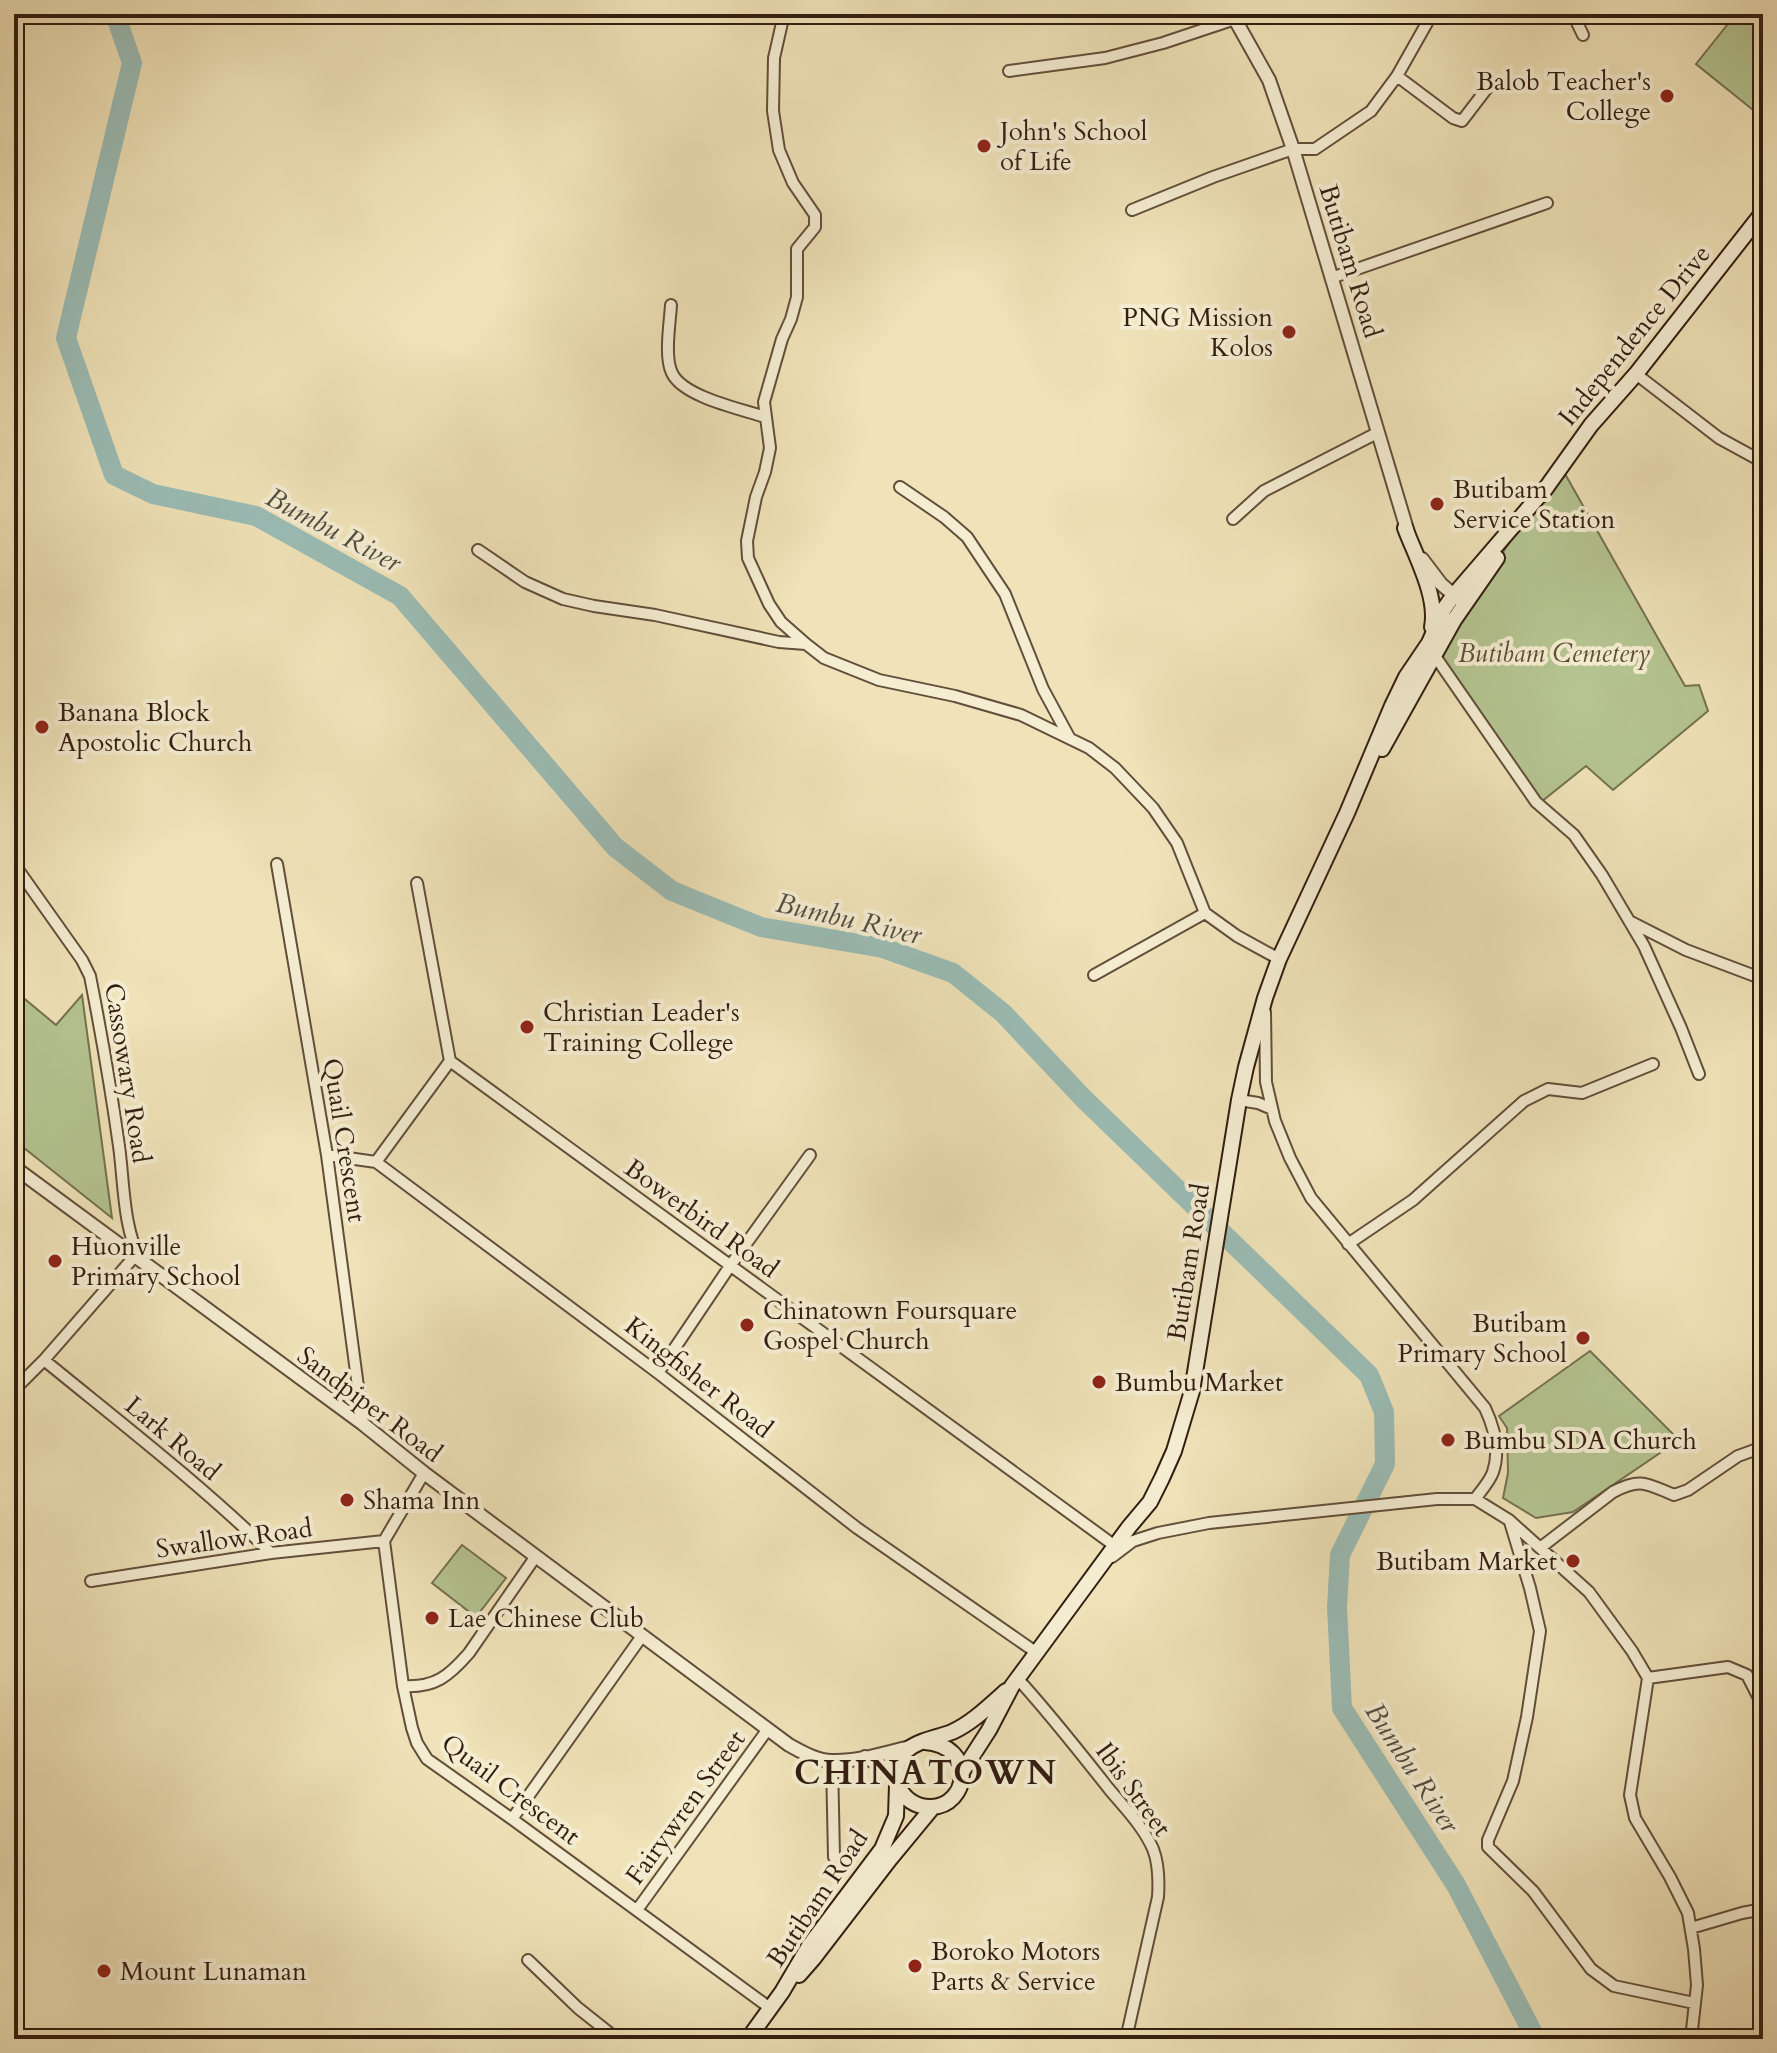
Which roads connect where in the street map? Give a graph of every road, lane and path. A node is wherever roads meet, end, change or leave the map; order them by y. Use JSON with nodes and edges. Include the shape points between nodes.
{"nodes":[{"id":1,"x":692,"y":14,"type":"edge"},
{"id":2,"x":701,"y":14,"type":"edge"},
{"id":3,"x":784,"y":14,"type":"edge"},
{"id":4,"x":1432,"y":14,"type":"edge"},
{"id":5,"x":1573,"y":14,"type":"edge"},
{"id":6,"x":1234,"y":16,"type":"edge"},
{"id":7,"x":1583,"y":35,"type":"dead end"},
{"id":8,"x":1009,"y":71,"type":"dead end"},
{"id":9,"x":1397,"y":76,"type":"junction"},
{"id":10,"x":1488,"y":87,"type":"dead end"},
{"id":11,"x":1293,"y":149,"type":"junction"},
{"id":12,"x":1547,"y":203,"type":"dead end"},
{"id":13,"x":1132,"y":210,"type":"dead end"},
{"id":14,"x":1763,"y":212,"type":"edge"},
{"id":15,"x":1331,"y":278,"type":"junction"},
{"id":16,"x":671,"y":305,"type":"dead end"},
{"id":17,"x":1636,"y":374,"type":"junction"},
{"id":18,"x":765,"y":417,"type":"junction"},
{"id":19,"x":1377,"y":433,"type":"junction"},
{"id":20,"x":1763,"y":462,"type":"edge"},
{"id":21,"x":900,"y":487,"type":"dead end"},
{"id":22,"x":1545,"y":489,"type":"joint"},
{"id":23,"x":1233,"y":519,"type":"dead end"},
{"id":24,"x":1405,"y":528,"type":"junction"},
{"id":25,"x":478,"y":550,"type":"dead end"},
{"id":26,"x":1459,"y":600,"type":"junction"},
{"id":27,"x":1449,"y":615,"type":"junction"},
{"id":28,"x":806,"y":644,"type":"junction"},
{"id":29,"x":1432,"y":649,"type":"junction"},
{"id":30,"x":1069,"y":739,"type":"junction"},
{"id":31,"x":14,"y":864,"type":"edge"},
{"id":32,"x":277,"y":864,"type":"dead end"},
{"id":33,"x":417,"y":883,"type":"dead end"},
{"id":34,"x":1205,"y":913,"type":"junction"},
{"id":35,"x":1629,"y":921,"type":"junction"},
{"id":36,"x":1279,"y":959,"type":"junction"},
{"id":37,"x":1094,"y":975,"type":"dead end"},
{"id":38,"x":1763,"y":979,"type":"edge"},
{"id":39,"x":1265,"y":998,"type":"junction"},
{"id":40,"x":450,"y":1061,"type":"junction"},
{"id":41,"x":1653,"y":1064,"type":"dead end"},
{"id":42,"x":1699,"y":1074,"type":"dead end"},
{"id":43,"x":1239,"y":1100,"type":"junction"},
{"id":44,"x":1272,"y":1109,"type":"junction"},
{"id":45,"x":327,"y":1155,"type":"junction"},
{"id":46,"x":810,"y":1155,"type":"dead end"},
{"id":47,"x":376,"y":1162,"type":"junction"},
{"id":48,"x":14,"y":1167,"type":"edge"},
{"id":49,"x":1348,"y":1244,"type":"junction"},
{"id":50,"x":138,"y":1259,"type":"junction"},
{"id":51,"x":730,"y":1266,"type":"junction"},
{"id":52,"x":44,"y":1360,"type":"junction"},
{"id":53,"x":658,"y":1373,"type":"junction"},
{"id":54,"x":14,"y":1390,"type":"edge"},
{"id":55,"x":363,"y":1424,"type":"junction"},
{"id":56,"x":1763,"y":1447,"type":"edge"},
{"id":57,"x":424,"y":1473,"type":"junction"},
{"id":58,"x":1475,"y":1499,"type":"junction"},
{"id":59,"x":1509,"y":1520,"type":"junction"},
{"id":60,"x":384,"y":1541,"type":"junction"},
{"id":61,"x":1115,"y":1546,"type":"junction"},
{"id":62,"x":1540,"y":1548,"type":"junction"},
{"id":63,"x":271,"y":1553,"type":"junction"},
{"id":64,"x":536,"y":1556,"type":"junction"},
{"id":65,"x":1100,"y":1565,"type":"junction"},
{"id":66,"x":91,"y":1581,"type":"dead end"},
{"id":67,"x":642,"y":1636,"type":"junction"},
{"id":68,"x":1037,"y":1653,"type":"junction"},
{"id":69,"x":1648,"y":1678,"type":"junction"},
{"id":70,"x":1015,"y":1683,"type":"junction"},
{"id":71,"x":403,"y":1686,"type":"junction"},
{"id":72,"x":1763,"y":1706,"type":"edge"},
{"id":73,"x":768,"y":1729,"type":"junction"},
{"id":74,"x":925,"y":1742,"type":"junction"},
{"id":75,"x":910,"y":1747,"type":"junction"},
{"id":76,"x":865,"y":1757,"type":"junction"},
{"id":77,"x":832,"y":1761,"type":"junction"},
{"id":78,"x":962,"y":1772,"type":"junction"},
{"id":79,"x":896,"y":1779,"type":"junction"},
{"id":80,"x":933,"y":1807,"type":"junction"},
{"id":81,"x":512,"y":1819,"type":"junction"},
{"id":82,"x":834,"y":1857,"type":"dead end"},
{"id":83,"x":1763,"y":1909,"type":"edge"},
{"id":84,"x":637,"y":1910,"type":"junction"},
{"id":85,"x":1691,"y":1928,"type":"junction"},
{"id":86,"x":528,"y":1960,"type":"dead end"},
{"id":87,"x":782,"y":1992,"type":"junction"},
{"id":88,"x":1694,"y":2003,"type":"junction"},
{"id":89,"x":770,"y":2008,"type":"junction"},
{"id":90,"x":617,"y":2039,"type":"edge"},
{"id":91,"x":748,"y":2039,"type":"edge"},
{"id":92,"x":1126,"y":2039,"type":"edge"},
{"id":93,"x":1691,"y":2039,"type":"edge"}],
"edges":[{"from":1,"to":2,"type":"street"},
{"from":3,"to":18,"type":"street","via":[[774,58],[773,111],[779,150],[815,215],[815,227],[797,249],[797,297],[764,402]]},
{"from":4,"to":9,"type":"street"},
{"from":5,"to":7,"type":"street"},
{"from":6,"to":8,"type":"street","via":[[1105,58]]},
{"from":6,"to":11,"type":"street","name":"Butibam Road","via":[[1269,80]]},
{"from":9,"to":10,"type":"street","via":[[1462,121]]},
{"from":9,"to":11,"type":"street","via":[[1371,111],[1315,149]]},
{"from":11,"to":13,"type":"street"},
{"from":11,"to":15,"type":"street","name":"Butibam Road"},
{"from":12,"to":15,"type":"street"},
{"from":14,"to":17,"type":"main road","name":"Independence Drive"},
{"from":15,"to":19,"type":"street","name":"Butibam Road"},
{"from":16,"to":18,"type":"street","via":[[669,356],[677,381],[700,397]]},
{"from":17,"to":20,"type":"street","via":[[1719,438]]},
{"from":17,"to":22,"type":"main road","name":"Independence Drive"},
{"from":18,"to":28,"type":"street","via":[[770,448],[750,524],[748,558],[781,622]]},
{"from":19,"to":23,"type":"street","via":[[1264,491]]},
{"from":19,"to":24,"type":"street","name":"Butibam Road"},
{"from":21,"to":30,"type":"street","via":[[967,537],[1005,594]]},
{"from":22,"to":26,"type":"main road","name":"Butibam Road"},
{"from":24,"to":26,"type":"street","name":"Butibam Road","via":[[1427,567]]},
{"from":24,"to":27,"type":"street","name":"Butibam Road"},
{"from":24,"to":29,"type":"main road","via":[[1433,599]]},
{"from":25,"to":28,"type":"street","via":[[525,582],[563,599]]},
{"from":26,"to":27,"type":"main road","name":"Butibam Road"},
{"from":27,"to":29,"type":"main road","name":"Butibam Road"},
{"from":28,"to":30,"type":"street","via":[[824,658],[879,680],[1021,715]]},
{"from":29,"to":35,"type":"street","via":[[1536,802],[1585,849]]},
{"from":29,"to":36,"type":"main road","name":"Butibam Road","via":[[1406,677]]},
{"from":30,"to":34,"type":"street","via":[[1115,768],[1153,808],[1177,843]]},
{"from":31,"to":50,"type":"street","name":"Cassowary Road","via":[[90,976]]},
{"from":32,"to":45,"type":"street","name":"Quail Crescent"},
{"from":33,"to":40,"type":"street"},
{"from":34,"to":36,"type":"street"},
{"from":34,"to":37,"type":"street"},
{"from":35,"to":38,"type":"street"},
{"from":35,"to":42,"type":"street"},
{"from":36,"to":39,"type":"main road","name":"Butibam Road"},
{"from":39,"to":43,"type":"main road","name":"Butibam Road"},
{"from":39,"to":44,"type":"street","via":[[1266,1082]]},
{"from":40,"to":47,"type":"street"},
{"from":40,"to":51,"type":"street","name":"Bowerbird Road"},
{"from":41,"to":49,"type":"street","via":[[1582,1093],[1548,1089],[1524,1101],[1413,1200]]},
{"from":43,"to":44,"type":"street"},
{"from":43,"to":61,"type":"main road","name":"Butibam Road","via":[[1192,1391],[1174,1451],[1150,1502]]},
{"from":44,"to":49,"type":"street","via":[[1311,1198]]},
{"from":45,"to":47,"type":"street","name":"Kingfisher Road"},
{"from":45,"to":55,"type":"street","name":"Quail Crescent"},
{"from":46,"to":51,"type":"street"},
{"from":47,"to":53,"type":"street","name":"Kingfisher Road"},
{"from":48,"to":50,"type":"street","name":"Sandpiper Road"},
{"from":49,"to":58,"type":"street","via":[[1485,1408],[1496,1446],[1493,1472]]},
{"from":50,"to":52,"type":"street"},
{"from":50,"to":55,"type":"street","name":"Sandpiper Road"},
{"from":51,"to":53,"type":"street"},
{"from":51,"to":61,"type":"street","name":"Bowerbird Road"},
{"from":52,"to":54,"type":"street"},
{"from":52,"to":63,"type":"street","name":"Lark Road"},
{"from":53,"to":68,"type":"street","name":"Kingfisher Road","via":[[857,1528]]},
{"from":55,"to":57,"type":"street","name":"Sandpiper Road"},
{"from":56,"to":62,"type":"street","via":[[1674,1495],[1641,1482],[1622,1487]]},
{"from":57,"to":60,"type":"street"},
{"from":57,"to":64,"type":"street","name":"Sandpiper Road"},
{"from":58,"to":59,"type":"street"},
{"from":58,"to":65,"type":"street","via":[[1209,1523],[1133,1541]]},
{"from":59,"to":62,"type":"street"},
{"from":59,"to":88,"type":"street","via":[[1540,1631],[1513,1781],[1488,1847],[1533,1891],[1591,1969],[1614,1986]]},
{"from":60,"to":63,"type":"street","name":"Swallow Road"},
{"from":60,"to":71,"type":"street","name":"Quail Crescent"},
{"from":61,"to":65,"type":"main road","name":"Butibam Road"},
{"from":62,"to":69,"type":"street","via":[[1589,1592]]},
{"from":63,"to":66,"type":"street","name":"Swallow Road"},
{"from":64,"to":67,"type":"street","name":"Sandpiper Road"},
{"from":64,"to":71,"type":"street","via":[[457,1666],[429,1685]]},
{"from":65,"to":68,"type":"main road","name":"Butibam Road"},
{"from":67,"to":73,"type":"street","name":"Sandpiper Road"},
{"from":67,"to":81,"type":"street"},
{"from":68,"to":70,"type":"main road","name":"Butibam Road"},
{"from":69,"to":72,"type":"street","via":[[1728,1667],[1747,1675]]},
{"from":69,"to":85,"type":"street","via":[[1630,1795],[1635,1818],[1670,1877]]},
{"from":70,"to":74,"type":"main road","name":"Butibam Road","via":[[962,1726]]},
{"from":70,"to":78,"type":"main road","name":"Butibam Road"},
{"from":70,"to":92,"type":"street","name":"Ibis Street","via":[[1047,1710],[1153,1849],[1158,1897]]},
{"from":71,"to":81,"type":"street","name":"Quail Crescent","via":[[417,1743],[427,1759]]},
{"from":73,"to":77,"type":"street","name":"Sandpiper Road","via":[[801,1751]]},
{"from":73,"to":84,"type":"street","name":"Fairywren Street"},
{"from":74,"to":75,"type":"main road"},
{"from":74,"to":78,"type":"main road","via":[[950,1749]]},
{"from":75,"to":76,"type":"street","name":"Sandpiper Road"},
{"from":75,"to":79,"type":"main road","via":[[897,1764]]},
{"from":76,"to":77,"type":"street","name":"Sandpiper Road"},
{"from":76,"to":79,"type":"street"},
{"from":77,"to":82,"type":"street"},
{"from":78,"to":80,"type":"main road","via":[[952,1798]]},
{"from":79,"to":80,"type":"main road","via":[[909,1801]]},
{"from":79,"to":87,"type":"main road","name":"Butibam Road","via":[[896,1816],[882,1849],[809,1946]]},
{"from":80,"to":87,"type":"main road","name":"Butibam Road"},
{"from":81,"to":84,"type":"street","name":"Quail Crescent"},
{"from":83,"to":85,"type":"street"},
{"from":84,"to":89,"type":"street","name":"Quail Crescent"},
{"from":85,"to":88,"type":"street"},
{"from":86,"to":90,"type":"street"},
{"from":87,"to":89,"type":"main road","name":"Butibam Road"},
{"from":88,"to":93,"type":"street"},
{"from":89,"to":91,"type":"main road","name":"Butibam Road"}]}
